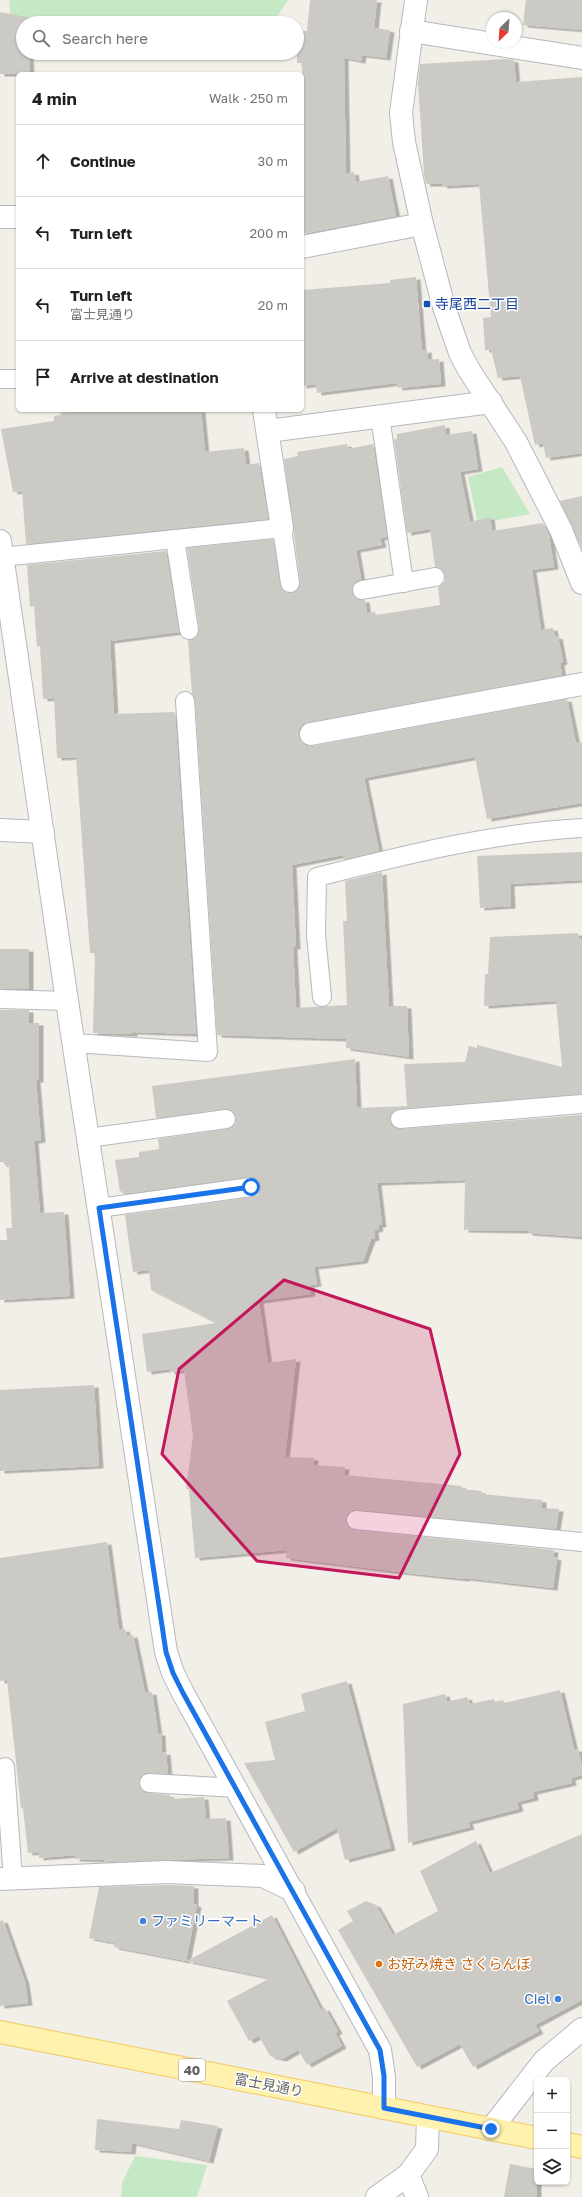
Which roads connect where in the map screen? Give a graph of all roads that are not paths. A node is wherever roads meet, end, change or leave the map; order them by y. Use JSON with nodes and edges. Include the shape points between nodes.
{"nodes":[{"id":1,"x":416,"y":0,"type":"edge"},
{"id":2,"x":411,"y":32,"type":"junction"},
{"id":3,"x":582,"y":58,"type":"edge"},
{"id":4,"x":0,"y":217,"type":"edge"},
{"id":5,"x":16,"y":217,"type":"edge"},
{"id":6,"x":422,"y":224,"type":"junction"},
{"id":7,"x":304,"y":247,"type":"edge"},
{"id":8,"x":0,"y":379,"type":"edge"},
{"id":9,"x":16,"y":379,"type":"edge"},
{"id":10,"x":491,"y":402,"type":"junction"},
{"id":11,"x":380,"y":416,"type":"junction"},
{"id":12,"x":266,"y":420,"type":"edge"},
{"id":13,"x":282,"y":528,"type":"junction"},
{"id":14,"x":175,"y":539,"type":"junction"},
{"id":15,"x":1,"y":549,"type":"edge"},
{"id":16,"x":435,"y":577,"type":"dead end"},
{"id":17,"x":290,"y":583,"type":"dead end"},
{"id":18,"x":404,"y":583,"type":"junction"},
{"id":19,"x":582,"y":583,"type":"edge"},
{"id":20,"x":362,"y":590,"type":"dead end"},
{"id":21,"x":189,"y":630,"type":"dead end"},
{"id":22,"x":582,"y":684,"type":"edge"},
{"id":23,"x":184,"y":701,"type":"dead end"},
{"id":24,"x":311,"y":734,"type":"dead end"},
{"id":25,"x":582,"y":828,"type":"edge"},
{"id":26,"x":0,"y":830,"type":"edge"},
{"id":27,"x":43,"y":832,"type":"junction"},
{"id":28,"x":322,"y":997,"type":"dead end"},
{"id":29,"x":0,"y":999,"type":"edge"},
{"id":30,"x":67,"y":1001,"type":"junction"},
{"id":31,"x":74,"y":1043,"type":"junction"},
{"id":32,"x":582,"y":1104,"type":"edge"},
{"id":33,"x":226,"y":1119,"type":"dead end"},
{"id":34,"x":400,"y":1119,"type":"dead end"},
{"id":35,"x":88,"y":1138,"type":"junction"},
{"id":36,"x":251,"y":1187,"type":"dead end"},
{"id":37,"x":99,"y":1208,"type":"junction"},
{"id":38,"x":356,"y":1520,"type":"dead end"},
{"id":39,"x":582,"y":1542,"type":"edge"},
{"id":40,"x":4,"y":1767,"type":"dead end"},
{"id":41,"x":149,"y":1783,"type":"dead end"},
{"id":42,"x":237,"y":1788,"type":"junction"},
{"id":43,"x":7,"y":1879,"type":"edge"},
{"id":44,"x":294,"y":1891,"type":"junction"},
{"id":45,"x":582,"y":2029,"type":"edge"},
{"id":46,"x":0,"y":2032,"type":"edge"},
{"id":47,"x":384,"y":2108,"type":"junction"},
{"id":48,"x":428,"y":2117,"type":"junction"},
{"id":49,"x":491,"y":2129,"type":"junction"},
{"id":50,"x":534,"y":2137,"type":"edge"},
{"id":51,"x":570,"y":2145,"type":"edge"},
{"id":52,"x":582,"y":2147,"type":"edge"},
{"id":53,"x":408,"y":2175,"type":"junction"},
{"id":54,"x":377,"y":2197,"type":"edge"},
{"id":55,"x":417,"y":2197,"type":"edge"}],
"edges":[{"from":1,"to":2,"type":"street"},
{"from":2,"to":3,"type":"street"},
{"from":2,"to":6,"type":"street","via":[[401,113],[404,142]]},
{"from":4,"to":5,"type":"street"},
{"from":6,"to":7,"type":"street"},
{"from":6,"to":10,"type":"street","via":[[453,337],[469,370]]},
{"from":8,"to":9,"type":"lane"},
{"from":10,"to":11,"type":"street"},
{"from":10,"to":19,"type":"street","via":[[536,480],[561,530]]},
{"from":11,"to":12,"type":"street"},
{"from":11,"to":18,"type":"lane"},
{"from":12,"to":13,"type":"street"},
{"from":13,"to":14,"type":"lane"},
{"from":13,"to":17,"type":"lane"},
{"from":14,"to":15,"type":"lane"},
{"from":14,"to":21,"type":"lane"},
{"from":15,"to":27,"type":"street"},
{"from":16,"to":18,"type":"lane"},
{"from":18,"to":20,"type":"lane"},
{"from":22,"to":24,"type":"street"},
{"from":23,"to":31,"type":"lane","via":[[208,1052]]},
{"from":25,"to":28,"type":"lane","via":[[538,831],[437,847],[317,877],[316,935]]},
{"from":26,"to":27,"type":"street"},
{"from":27,"to":30,"type":"street"},
{"from":29,"to":30,"type":"lane"},
{"from":30,"to":31,"type":"street"},
{"from":31,"to":35,"type":"street"},
{"from":32,"to":34,"type":"lane"},
{"from":33,"to":35,"type":"lane"},
{"from":35,"to":37,"type":"street"},
{"from":36,"to":37,"type":"lane"},
{"from":37,"to":42,"type":"street","via":[[166,1652],[183,1693]]},
{"from":38,"to":39,"type":"lane"},
{"from":40,"to":43,"type":"lane"},
{"from":41,"to":42,"type":"lane"},
{"from":42,"to":44,"type":"street"},
{"from":43,"to":44,"type":"street","via":[[166,1872],[263,1876]]},
{"from":44,"to":47,"type":"street","via":[[380,2050],[384,2076]]},
{"from":45,"to":49,"type":"street","via":[[544,2061]]},
{"from":46,"to":47,"type":"main road","name":"富士見通り","number":"40"},
{"from":47,"to":48,"type":"main road","name":"富士見通り","number":"40"},
{"from":48,"to":49,"type":"main road","name":"富士見通り","number":"40"},
{"from":48,"to":53,"type":"street","via":[[427,2149]]},
{"from":49,"to":50,"type":"main road","name":"富士見通り","number":"40"},
{"from":51,"to":52,"type":"main road"},
{"from":53,"to":54,"type":"street"},
{"from":53,"to":55,"type":"street"}]}
